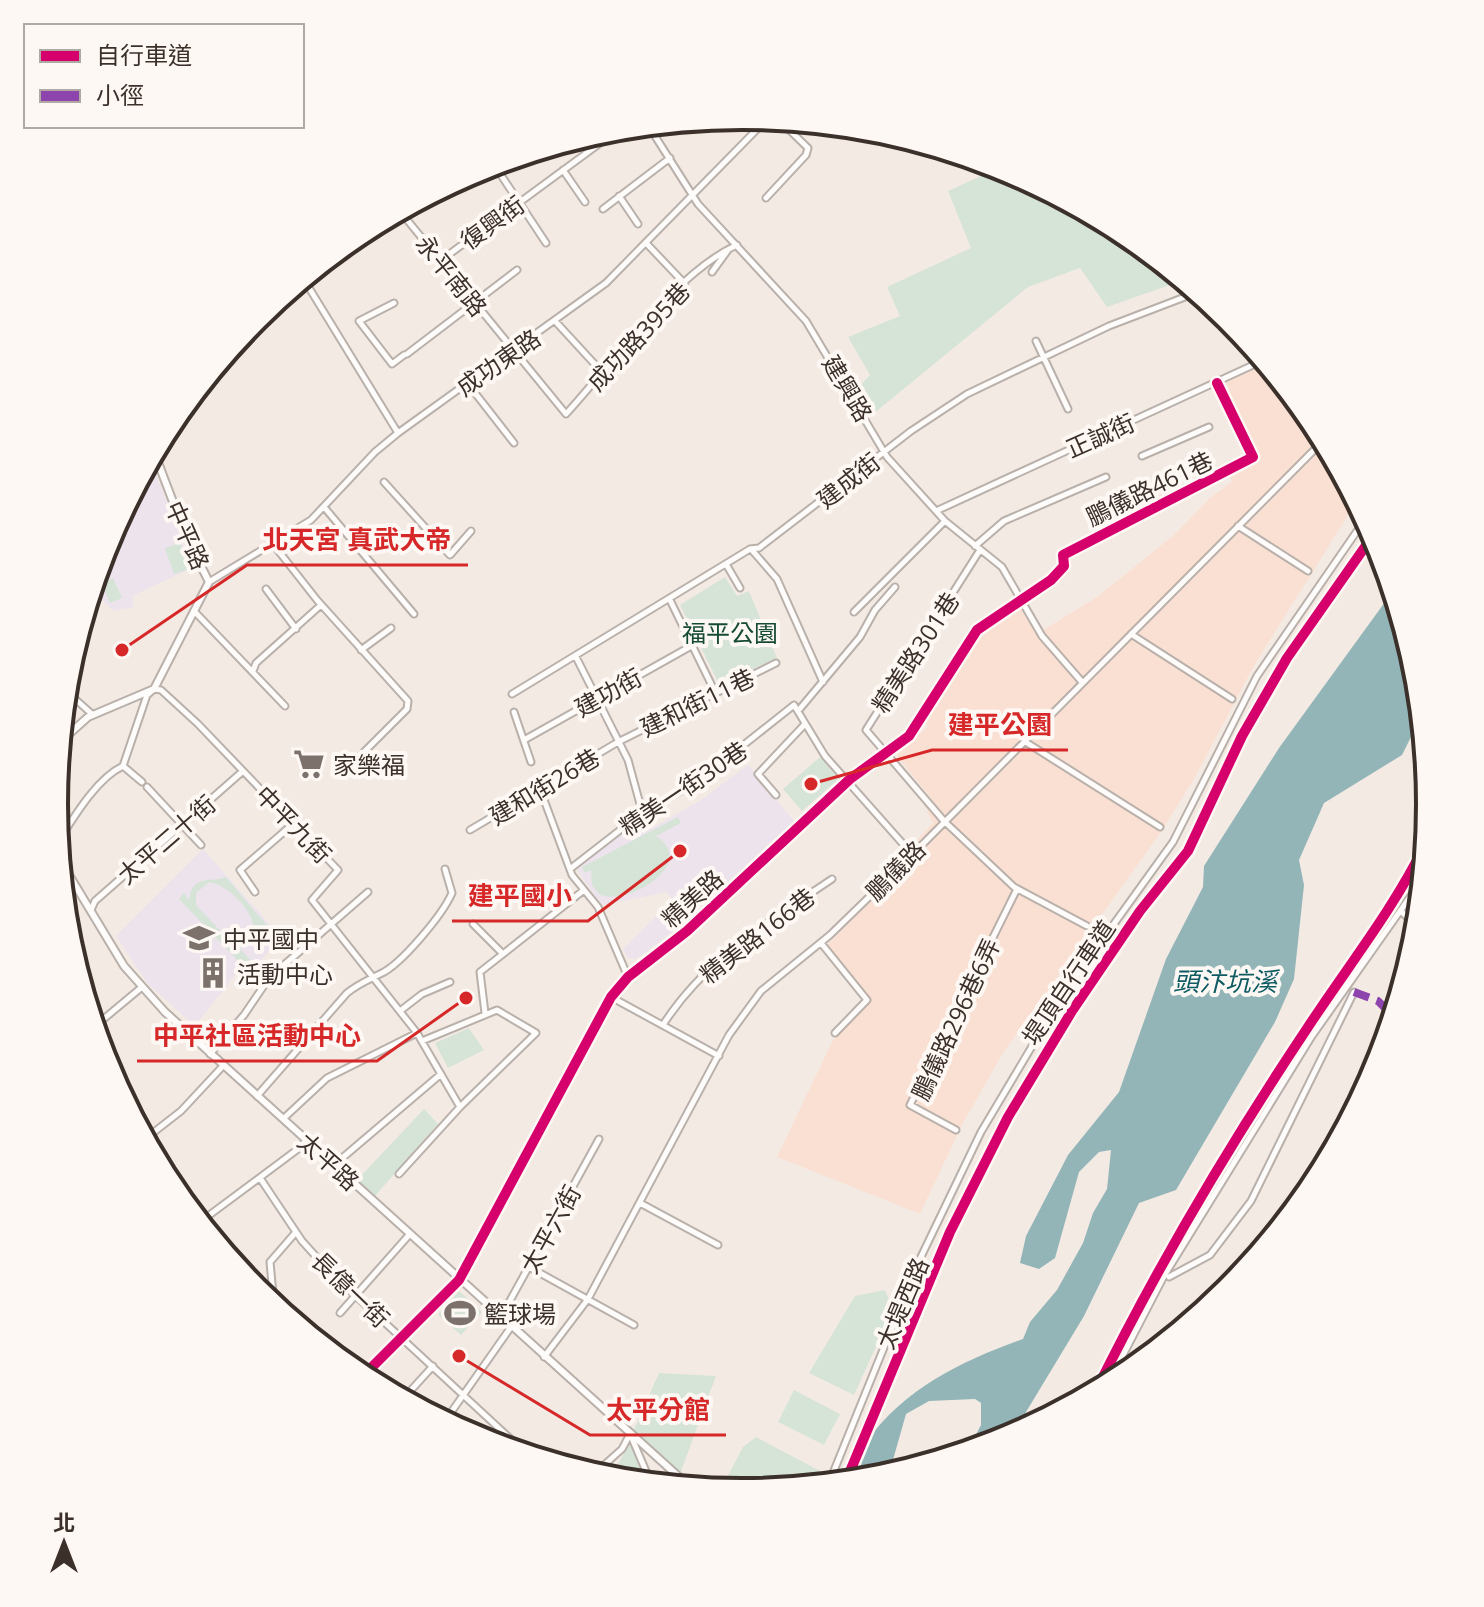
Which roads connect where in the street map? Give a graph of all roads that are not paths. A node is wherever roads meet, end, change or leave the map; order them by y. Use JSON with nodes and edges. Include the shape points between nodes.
{"nodes":[{"id":1,"x":756,"y":130,"type":"edge"},
{"id":2,"x":791,"y":131,"type":"edge"},
{"id":3,"x":655,"y":135,"type":"edge"},
{"id":4,"x":597,"y":145,"type":"edge"},
{"id":5,"x":670,"y":158,"type":"junction"},
{"id":6,"x":563,"y":170,"type":"junction"},
{"id":7,"x":501,"y":174,"type":"edge"},
{"id":8,"x":694,"y":194,"type":"junction"},
{"id":9,"x":619,"y":196,"type":"junction"},
{"id":10,"x":766,"y":198,"type":"dead end"},
{"id":11,"x":519,"y":202,"type":"junction"},
{"id":12,"x":585,"y":202,"type":"dead end"},
{"id":13,"x":603,"y":209,"type":"dead end"},
{"id":14,"x":406,"y":219,"type":"edge"},
{"id":15,"x":638,"y":224,"type":"dead end"},
{"id":16,"x":546,"y":243,"type":"dead end"},
{"id":17,"x":647,"y":244,"type":"junction"},
{"id":18,"x":738,"y":245,"type":"junction"},
{"id":19,"x":728,"y":249,"type":"junction"},
{"id":20,"x":440,"y":261,"type":"junction"},
{"id":21,"x":517,"y":270,"type":"dead end"},
{"id":22,"x":712,"y":272,"type":"dead end"},
{"id":23,"x":685,"y":284,"type":"junction"},
{"id":24,"x":309,"y":288,"type":"edge"},
{"id":25,"x":1186,"y":297,"type":"edge"},
{"id":26,"x":394,"y":303,"type":"dead end"},
{"id":27,"x":474,"y":303,"type":"junction"},
{"id":28,"x":555,"y":321,"type":"junction"},
{"id":29,"x":1036,"y":341,"type":"dead end"},
{"id":30,"x":514,"y":350,"type":"junction"},
{"id":31,"x":1043,"y":357,"type":"junction"},
{"id":32,"x":1254,"y":365,"type":"edge"},
{"id":33,"x":601,"y":371,"type":"junction"},
{"id":34,"x":1217,"y":383,"type":"junction"},
{"id":35,"x":468,"y":384,"type":"junction"},
{"id":36,"x":1068,"y":409,"type":"dead end"},
{"id":37,"x":566,"y":414,"type":"joint"},
{"id":38,"x":1209,"y":427,"type":"dead end"},
{"id":39,"x":398,"y":433,"type":"junction"},
{"id":40,"x":514,"y":443,"type":"dead end"},
{"id":41,"x":1315,"y":449,"type":"edge"},
{"id":42,"x":885,"y":451,"type":"junction"},
{"id":43,"x":1142,"y":456,"type":"dead end"},
{"id":44,"x":159,"y":465,"type":"edge"},
{"id":45,"x":1106,"y":477,"type":"dead end"},
{"id":46,"x":384,"y":482,"type":"dead end"},
{"id":47,"x":324,"y":507,"type":"junction"},
{"id":48,"x":936,"y":511,"type":"junction"},
{"id":49,"x":945,"y":521,"type":"junction"},
{"id":50,"x":1238,"y":526,"type":"junction"},
{"id":51,"x":1358,"y":530,"type":"edge"},
{"id":52,"x":471,"y":531,"type":"dead end"},
{"id":53,"x":273,"y":544,"type":"junction"},
{"id":54,"x":977,"y":548,"type":"junction"},
{"id":55,"x":750,"y":549,"type":"junction"},
{"id":56,"x":726,"y":564,"type":"junction"},
{"id":57,"x":1308,"y":571,"type":"dead end"},
{"id":58,"x":1051,"y":580,"type":"joint"},
{"id":59,"x":209,"y":582,"type":"junction"},
{"id":60,"x":895,"y":587,"type":"dead end"},
{"id":61,"x":740,"y":588,"type":"dead end"},
{"id":62,"x":266,"y":589,"type":"dead end"},
{"id":63,"x":871,"y":593,"type":"junction"},
{"id":64,"x":670,"y":600,"type":"junction"},
{"id":65,"x":1020,"y":600,"type":"junction"},
{"id":66,"x":880,"y":603,"type":"junction"},
{"id":67,"x":321,"y":605,"type":"junction"},
{"id":68,"x":194,"y":611,"type":"junction"},
{"id":69,"x":854,"y":612,"type":"dead end"},
{"id":70,"x":414,"y":614,"type":"dead end"},
{"id":71,"x":391,"y":628,"type":"dead end"},
{"id":72,"x":296,"y":629,"type":"junction"},
{"id":73,"x":1131,"y":634,"type":"junction"},
{"id":74,"x":693,"y":645,"type":"junction"},
{"id":75,"x":361,"y":650,"type":"junction"},
{"id":76,"x":576,"y":657,"type":"junction"},
{"id":77,"x":776,"y":663,"type":"dead end"},
{"id":78,"x":253,"y":671,"type":"junction"},
{"id":79,"x":823,"y":682,"type":"junction"},
{"id":80,"x":1082,"y":682,"type":"junction"},
{"id":81,"x":154,"y":689,"type":"junction"},
{"id":82,"x":715,"y":692,"type":"junction"},
{"id":83,"x":512,"y":694,"type":"dead end"},
{"id":84,"x":595,"y":699,"type":"junction"},
{"id":85,"x":1232,"y":699,"type":"dead end"},
{"id":86,"x":77,"y":700,"type":"edge"},
{"id":87,"x":285,"y":706,"type":"dead end"},
{"id":88,"x":796,"y":708,"type":"junction"},
{"id":89,"x":514,"y":712,"type":"dead end"},
{"id":90,"x":93,"y":715,"type":"junction"},
{"id":91,"x":805,"y":724,"type":"junction"},
{"id":92,"x":72,"y":732,"type":"edge"},
{"id":93,"x":524,"y":740,"type":"junction"},
{"id":94,"x":1024,"y":741,"type":"junction"},
{"id":95,"x":618,"y":742,"type":"junction"},
{"id":96,"x":883,"y":753,"type":"junction"},
{"id":97,"x":360,"y":756,"type":"dead end"},
{"id":98,"x":531,"y":762,"type":"dead end"},
{"id":99,"x":123,"y":766,"type":"junction"},
{"id":100,"x":243,"y":771,"type":"junction"},
{"id":101,"x":848,"y":781,"type":"junction"},
{"id":102,"x":540,"y":789,"type":"junction"},
{"id":103,"x":776,"y":795,"type":"dead end"},
{"id":104,"x":643,"y":815,"type":"junction"},
{"id":105,"x":944,"y":821,"type":"junction"},
{"id":106,"x":293,"y":824,"type":"junction"},
{"id":107,"x":182,"y":825,"type":"junction"},
{"id":108,"x":69,"y":827,"type":"edge"},
{"id":109,"x":1160,"y":827,"type":"dead end"},
{"id":110,"x":470,"y":830,"type":"dead end"},
{"id":111,"x":201,"y":845,"type":"dead end"},
{"id":112,"x":911,"y":853,"type":"junction"},
{"id":113,"x":445,"y":869,"type":"dead end"},
{"id":114,"x":570,"y":869,"type":"junction"},
{"id":115,"x":832,"y":879,"type":"dead end"},
{"id":116,"x":73,"y":881,"type":"edge"},
{"id":117,"x":1017,"y":889,"type":"junction"},
{"id":118,"x":584,"y":890,"type":"junction"},
{"id":119,"x":255,"y":892,"type":"dead end"},
{"id":120,"x":368,"y":892,"type":"dead end"},
{"id":121,"x":1408,"y":902,"type":"edge"},
{"id":122,"x":91,"y":910,"type":"junction"},
{"id":123,"x":1402,"y":912,"type":"junction"},
{"id":124,"x":1406,"y":916,"type":"edge"},
{"id":125,"x":331,"y":922,"type":"junction"},
{"id":126,"x":473,"y":924,"type":"dead end"},
{"id":127,"x":1087,"y":926,"type":"dead end"},
{"id":128,"x":821,"y":943,"type":"junction"},
{"id":129,"x":503,"y":954,"type":"junction"},
{"id":130,"x":373,"y":975,"type":"junction"},
{"id":131,"x":628,"y":977,"type":"junction"},
{"id":132,"x":450,"y":982,"type":"dead end"},
{"id":133,"x":142,"y":987,"type":"junction"},
{"id":134,"x":1354,"y":992,"type":"dead end"},
{"id":135,"x":611,"y":997,"type":"junction"},
{"id":136,"x":400,"y":1011,"type":"junction"},
{"id":137,"x":485,"y":1013,"type":"junction"},
{"id":138,"x":104,"y":1019,"type":"edge"},
{"id":139,"x":663,"y":1025,"type":"junction"},
{"id":140,"x":417,"y":1033,"type":"junction"},
{"id":141,"x":835,"y":1033,"type":"dead end"},
{"id":142,"x":422,"y":1041,"type":"junction"},
{"id":143,"x":209,"y":1055,"type":"junction"},
{"id":144,"x":719,"y":1056,"type":"junction"},
{"id":145,"x":222,"y":1067,"type":"junction"},
{"id":146,"x":441,"y":1074,"type":"junction"},
{"id":147,"x":256,"y":1097,"type":"junction"},
{"id":148,"x":460,"y":1107,"type":"junction"},
{"id":149,"x":283,"y":1119,"type":"junction"},
{"id":150,"x":956,"y":1130,"type":"dead end"},
{"id":151,"x":154,"y":1132,"type":"edge"},
{"id":152,"x":306,"y":1139,"type":"junction"},
{"id":153,"x":599,"y":1139,"type":"dead end"},
{"id":154,"x":334,"y":1165,"type":"junction"},
{"id":155,"x":399,"y":1174,"type":"dead end"},
{"id":156,"x":260,"y":1178,"type":"junction"},
{"id":157,"x":640,"y":1203,"type":"junction"},
{"id":158,"x":208,"y":1216,"type":"edge"},
{"id":159,"x":296,"y":1232,"type":"junction"},
{"id":160,"x":409,"y":1235,"type":"junction"},
{"id":161,"x":718,"y":1245,"type":"dead end"},
{"id":162,"x":529,"y":1267,"type":"junction"},
{"id":163,"x":1169,"y":1277,"type":"dead end"},
{"id":164,"x":459,"y":1280,"type":"junction"},
{"id":165,"x":272,"y":1287,"type":"edge"},
{"id":166,"x":356,"y":1296,"type":"junction"},
{"id":167,"x":588,"y":1299,"type":"junction"},
{"id":168,"x":340,"y":1313,"type":"dead end"},
{"id":169,"x":500,"y":1318,"type":"junction"},
{"id":170,"x":634,"y":1325,"type":"dead end"},
{"id":171,"x":511,"y":1327,"type":"junction"},
{"id":172,"x":402,"y":1338,"type":"junction"},
{"id":173,"x":544,"y":1357,"type":"junction"},
{"id":174,"x":1120,"y":1361,"type":"edge"},
{"id":175,"x":433,"y":1366,"type":"junction"},
{"id":176,"x":372,"y":1367,"type":"edge"},
{"id":177,"x":411,"y":1390,"type":"edge"},
{"id":178,"x":464,"y":1395,"type":"junction"},
{"id":179,"x":452,"y":1412,"type":"edge"},
{"id":180,"x":502,"y":1433,"type":"edge"},
{"id":181,"x":630,"y":1434,"type":"junction"},
{"id":182,"x":606,"y":1464,"type":"edge"},
{"id":183,"x":646,"y":1471,"type":"edge"},
{"id":184,"x":834,"y":1471,"type":"edge"},
{"id":185,"x":675,"y":1474,"type":"edge"}],
"edges":[{"from":1,"to":8,"type":"street","name":"成功東路"},
{"from":2,"to":10,"type":"street","via":[[808,148],[806,155]]},
{"from":3,"to":5,"type":"street","name":"建興路"},
{"from":4,"to":6,"type":"street","name":"復興街"},
{"from":5,"to":8,"type":"street","name":"建興路"},
{"from":5,"to":9,"type":"street"},
{"from":6,"to":11,"type":"street","name":"復興街"},
{"from":6,"to":12,"type":"street"},
{"from":7,"to":11,"type":"street"},
{"from":8,"to":17,"type":"street","name":"成功東路"},
{"from":8,"to":18,"type":"street","name":"建興路"},
{"from":9,"to":13,"type":"street"},
{"from":9,"to":15,"type":"street"},
{"from":11,"to":16,"type":"street"},
{"from":11,"to":20,"type":"street","name":"復興街"},
{"from":14,"to":20,"type":"street","name":"永平南路"},
{"from":17,"to":23,"type":"street"},
{"from":17,"to":28,"type":"street","name":"成功東路"},
{"from":18,"to":19,"type":"street","name":"成功路395巷"},
{"from":18,"to":42,"type":"street","name":"建興路","via":[[806,321]]},
{"from":19,"to":22,"type":"street"},
{"from":19,"to":23,"type":"street","name":"成功路395巷","via":[[710,258]]},
{"from":20,"to":27,"type":"street","name":"永平南路"},
{"from":21,"to":27,"type":"street"},
{"from":23,"to":33,"type":"street","name":"成功路395巷"},
{"from":24,"to":39,"type":"street"},
{"from":25,"to":31,"type":"street","name":"建成街"},
{"from":26,"to":27,"type":"street","via":[[359,321],[392,364]]},
{"from":27,"to":30,"type":"street","name":"永平南路"},
{"from":28,"to":30,"type":"street","name":"成功東路"},
{"from":28,"to":33,"type":"street"},
{"from":29,"to":31,"type":"street"},
{"from":30,"to":35,"type":"street","name":"成功東路"},
{"from":30,"to":37,"type":"street","name":"永平南路"},
{"from":31,"to":36,"type":"street"},
{"from":31,"to":42,"type":"street","name":"建成街","via":[[967,394]]},
{"from":32,"to":34,"type":"street","name":"正誠街"},
{"from":33,"to":37,"type":"street","name":"成功路395巷"},
{"from":34,"to":48,"type":"street","name":"正誠街"},
{"from":34,"to":58,"type":"street","name":"鵬儀路461巷","via":[[1253,457],[1063,555],[1064,566]]},
{"from":35,"to":39,"type":"street","name":"成功東路"},
{"from":35,"to":40,"type":"street"},
{"from":38,"to":43,"type":"street"},
{"from":39,"to":47,"type":"street","name":"成功東路"},
{"from":41,"to":50,"type":"street","name":"鵬儀路"},
{"from":42,"to":48,"type":"street","name":"建興路"},
{"from":42,"to":55,"type":"street","name":"建成街","via":[[759,548]]},
{"from":44,"to":59,"type":"street","name":"中平路"},
{"from":45,"to":54,"type":"street","via":[[1004,521]]},
{"from":46,"to":52,"type":"street","via":[[450,555]]},
{"from":47,"to":53,"type":"street","name":"成功東路"},
{"from":47,"to":70,"type":"street"},
{"from":48,"to":49,"type":"street","name":"建興路"},
{"from":49,"to":54,"type":"street","name":"建興路"},
{"from":49,"to":63,"type":"street"},
{"from":50,"to":57,"type":"street"},
{"from":50,"to":73,"type":"street","name":"鵬儀路"},
{"from":51,"to":184,"type":"street","name":"太堤西路","via":[[1257,676],[1173,842],[1062,996],[981,1132],[914,1272]]},
{"from":53,"to":59,"type":"street","name":"成功東路"},
{"from":53,"to":67,"type":"street"},
{"from":54,"to":65,"type":"street","name":"建興路","via":[[1002,567]]},
{"from":54,"to":96,"type":"street","name":"精美路301巷","via":[[867,725]]},
{"from":55,"to":56,"type":"street","name":"建成街"},
{"from":55,"to":79,"type":"street","via":[[777,579]]},
{"from":56,"to":61,"type":"street"},
{"from":56,"to":64,"type":"street","name":"建成街"},
{"from":58,"to":65,"type":"street","name":"精美路"},
{"from":59,"to":68,"type":"street","name":"中平路"},
{"from":60,"to":66,"type":"street"},
{"from":62,"to":72,"type":"street"},
{"from":63,"to":66,"type":"street"},
{"from":63,"to":69,"type":"street"},
{"from":64,"to":74,"type":"street"},
{"from":64,"to":76,"type":"street","name":"建成街"},
{"from":65,"to":80,"type":"street","name":"建興路","via":[[1042,636]]},
{"from":65,"to":96,"type":"street","name":"精美路","via":[[977,630],[914,731]]},
{"from":66,"to":79,"type":"street"},
{"from":67,"to":72,"type":"street"},
{"from":67,"to":75,"type":"street"},
{"from":68,"to":78,"type":"street"},
{"from":68,"to":81,"type":"street","name":"中平路"},
{"from":71,"to":75,"type":"street"},
{"from":72,"to":78,"type":"street"},
{"from":73,"to":80,"type":"street","name":"鵬儀路"},
{"from":73,"to":85,"type":"street"},
{"from":74,"to":82,"type":"street"},
{"from":74,"to":84,"type":"street","name":"建功街"},
{"from":75,"to":97,"type":"street","via":[[408,704]]},
{"from":76,"to":83,"type":"street","name":"建成街"},
{"from":76,"to":84,"type":"street"},
{"from":77,"to":82,"type":"street","name":"建和街11巷"},
{"from":78,"to":87,"type":"street"},
{"from":79,"to":88,"type":"street"},
{"from":80,"to":94,"type":"street","name":"鵬儀路"},
{"from":81,"to":90,"type":"street"},
{"from":81,"to":99,"type":"street","via":[[147,695]]},
{"from":81,"to":100,"type":"street","name":"中平九街","via":[[179,705]]},
{"from":82,"to":95,"type":"street","name":"建和街11巷"},
{"from":84,"to":93,"type":"street","name":"建功街"},
{"from":84,"to":95,"type":"street"},
{"from":86,"to":90,"type":"street"},
{"from":88,"to":91,"type":"street"},
{"from":88,"to":104,"type":"street","name":"精美一街30巷"},
{"from":89,"to":93,"type":"street"},
{"from":90,"to":92,"type":"street"},
{"from":91,"to":101,"type":"street"},
{"from":91,"to":103,"type":"street","via":[[758,774]]},
{"from":93,"to":98,"type":"street"},
{"from":94,"to":105,"type":"street","name":"鵬儀路"},
{"from":94,"to":109,"type":"street"},
{"from":95,"to":102,"type":"street","name":"建和街26巷"},
{"from":95,"to":104,"type":"street"},
{"from":96,"to":101,"type":"street","name":"精美路"},
{"from":96,"to":105,"type":"street"},
{"from":99,"to":107,"type":"street"},
{"from":99,"to":108,"type":"street"},
{"from":100,"to":106,"type":"street","name":"中平九街"},
{"from":100,"to":107,"type":"street","name":"太平二十街"},
{"from":101,"to":112,"type":"street"},
{"from":101,"to":131,"type":"street","name":"精美路","via":[[687,931]]},
{"from":102,"to":110,"type":"street","name":"建和街26巷"},
{"from":102,"to":114,"type":"street"},
{"from":104,"to":114,"type":"street","name":"精美一街30巷"},
{"from":105,"to":112,"type":"street","name":"鵬儀路"},
{"from":105,"to":117,"type":"street"},
{"from":106,"to":119,"type":"street","via":[[240,870]]},
{"from":106,"to":125,"type":"street","name":"中平九街","via":[[338,870],[312,900]]},
{"from":107,"to":111,"type":"street"},
{"from":107,"to":122,"type":"street","name":"太平二十街"},
{"from":112,"to":128,"type":"street","name":"鵬儀路"},
{"from":113,"to":130,"type":"street","via":[[452,886],[449,901],[396,960]]},
{"from":114,"to":118,"type":"street"},
{"from":115,"to":139,"type":"street","name":"精美路166巷","via":[[737,945],[683,994]]},
{"from":116,"to":122,"type":"street","name":"太平路"},
{"from":117,"to":127,"type":"street"},
{"from":117,"to":150,"type":"street","name":"鵬儀路296巷6弄","via":[[910,1105]]},
{"from":118,"to":129,"type":"street"},
{"from":118,"to":131,"type":"street","via":[[598,907]]},
{"from":120,"to":125,"type":"street"},
{"from":121,"to":123,"type":"street"},
{"from":122,"to":133,"type":"street","name":"太平路"},
{"from":123,"to":124,"type":"street"},
{"from":123,"to":174,"type":"street","via":[[1304,1049],[1164,1276]]},
{"from":125,"to":130,"type":"street","name":"中平九街"},
{"from":125,"to":143,"type":"street","via":[[269,978]]},
{"from":126,"to":129,"type":"street"},
{"from":128,"to":141,"type":"street","via":[[867,1000]]},
{"from":128,"to":144,"type":"street","name":"鵬儀路","via":[[761,991]]},
{"from":129,"to":137,"type":"street","via":[[480,972]]},
{"from":130,"to":136,"type":"street","name":"中平九街"},
{"from":130,"to":147,"type":"street","via":[[347,993]]},
{"from":131,"to":135,"type":"street","name":"精美路"},
{"from":132,"to":136,"type":"street"},
{"from":133,"to":138,"type":"street"},
{"from":133,"to":143,"type":"street","name":"太平路"},
{"from":134,"to":163,"type":"street","via":[[1251,1201],[1210,1255]]},
{"from":135,"to":139,"type":"street"},
{"from":135,"to":164,"type":"street","name":"精美路"},
{"from":136,"to":140,"type":"street","name":"中平九街"},
{"from":137,"to":142,"type":"street"},
{"from":137,"to":148,"type":"street","via":[[497,1010],[536,1033]]},
{"from":139,"to":144,"type":"street"},
{"from":140,"to":142,"type":"street","name":"中平九街"},
{"from":140,"to":149,"type":"street","via":[[327,1078]]},
{"from":142,"to":146,"type":"street","name":"中平九街"},
{"from":143,"to":145,"type":"street","name":"太平路"},
{"from":144,"to":157,"type":"street","name":"鵬儀路"},
{"from":145,"to":147,"type":"street","name":"太平路"},
{"from":145,"to":151,"type":"street"},
{"from":146,"to":148,"type":"street","name":"中平九街"},
{"from":146,"to":154,"type":"street"},
{"from":147,"to":149,"type":"street","name":"太平路"},
{"from":148,"to":155,"type":"street"},
{"from":149,"to":152,"type":"street","name":"太平路"},
{"from":152,"to":154,"type":"street","name":"太平路"},
{"from":152,"to":156,"type":"street"},
{"from":153,"to":162,"type":"street","name":"太平六街"},
{"from":154,"to":160,"type":"street","name":"太平路"},
{"from":156,"to":158,"type":"street"},
{"from":156,"to":159,"type":"street","name":"長億一街"},
{"from":157,"to":161,"type":"street"},
{"from":157,"to":167,"type":"street","name":"鵬儀路"},
{"from":159,"to":165,"type":"street","via":[[270,1262]]},
{"from":159,"to":166,"type":"street","name":"長億一街"},
{"from":160,"to":164,"type":"street","name":"太平路"},
{"from":160,"to":166,"type":"street"},
{"from":162,"to":167,"type":"street"},
{"from":162,"to":169,"type":"street","name":"太平六街"},
{"from":164,"to":169,"type":"street","name":"太平路"},
{"from":164,"to":172,"type":"street","name":"精美路"},
{"from":166,"to":168,"type":"street"},
{"from":166,"to":172,"type":"street","name":"長億一街"},
{"from":167,"to":170,"type":"street"},
{"from":167,"to":173,"type":"street","name":"鵬儀路"},
{"from":169,"to":171,"type":"street","name":"太平路"},
{"from":171,"to":173,"type":"street","name":"太平路"},
{"from":171,"to":178,"type":"street"},
{"from":172,"to":175,"type":"street","name":"長億一街"},
{"from":172,"to":176,"type":"street","name":"精美路"},
{"from":173,"to":181,"type":"street","name":"太平路"},
{"from":175,"to":177,"type":"street"},
{"from":175,"to":178,"type":"street","name":"長億一街"},
{"from":178,"to":179,"type":"street"},
{"from":178,"to":180,"type":"street","name":"長億一街"},
{"from":181,"to":182,"type":"street"},
{"from":181,"to":183,"type":"street","name":"太平路"},
{"from":181,"to":185,"type":"street","name":"太平路"}]}
